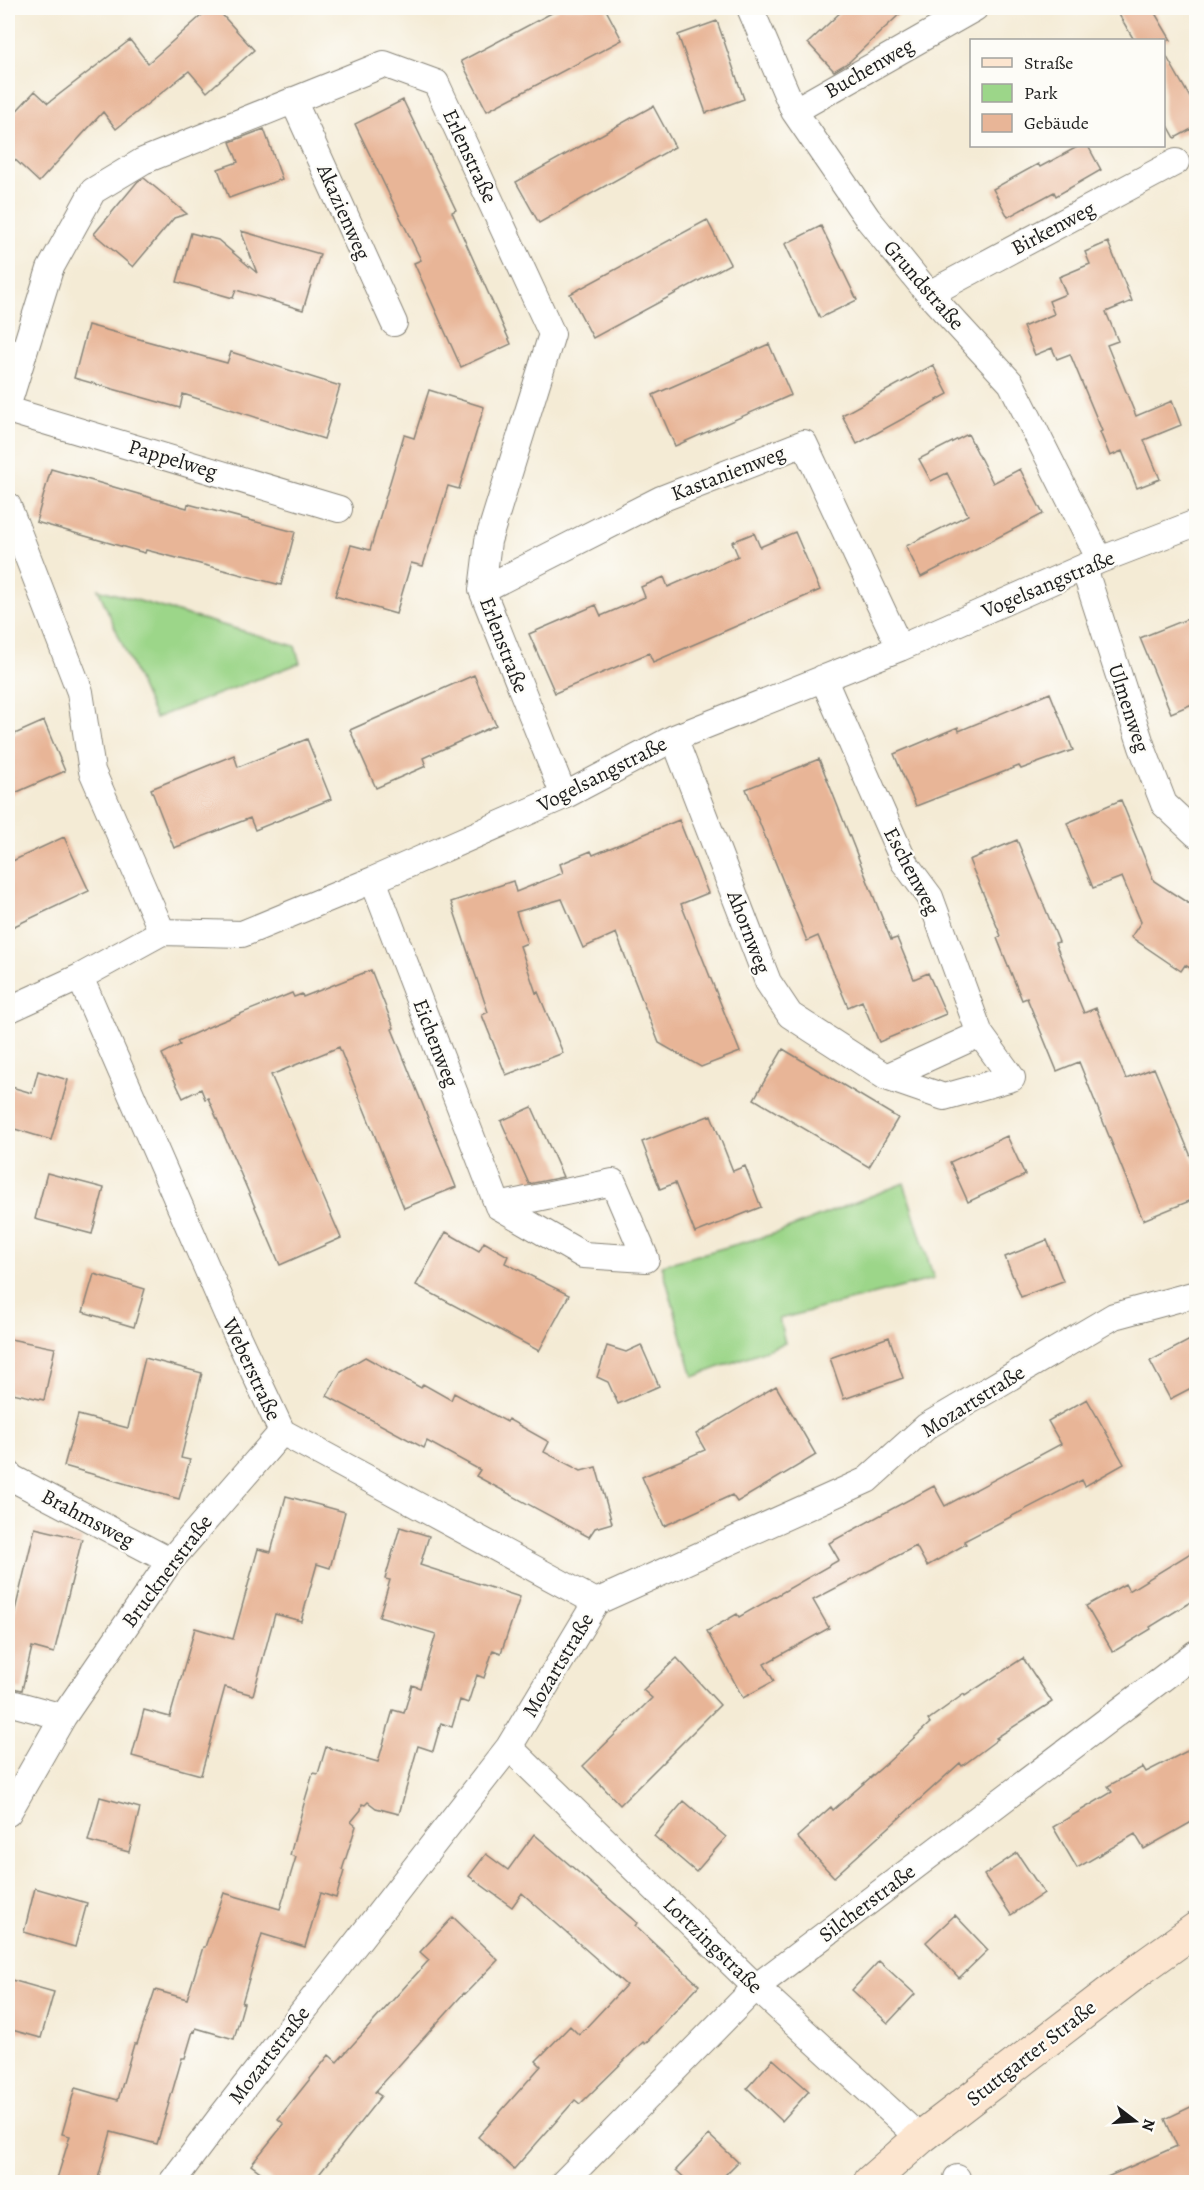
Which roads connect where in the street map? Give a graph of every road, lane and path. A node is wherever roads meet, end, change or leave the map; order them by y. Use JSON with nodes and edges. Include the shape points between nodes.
{"nodes":[{"id":1,"x":750,"y":8,"type":"edge"},
{"id":2,"x":975,"y":8,"type":"edge"},
{"id":3,"x":293,"y":100,"type":"junction"},
{"id":4,"x":794,"y":111,"type":"junction"},
{"id":5,"x":1176,"y":162,"type":"dead end"},
{"id":6,"x":929,"y":294,"type":"junction"},
{"id":7,"x":394,"y":323,"type":"dead end"},
{"id":8,"x":8,"y":404,"type":"edge"},
{"id":9,"x":8,"y":410,"type":"edge"},
{"id":10,"x":8,"y":506,"type":"edge"},
{"id":11,"x":339,"y":509,"type":"dead end"},
{"id":12,"x":1197,"y":523,"type":"edge"},
{"id":13,"x":1092,"y":564,"type":"junction"},
{"id":14,"x":482,"y":590,"type":"junction"},
{"id":15,"x":900,"y":648,"type":"junction"},
{"id":16,"x":822,"y":678,"type":"junction"},
{"id":17,"x":674,"y":738,"type":"junction"},
{"id":18,"x":564,"y":796,"type":"junction"},
{"id":19,"x":1197,"y":834,"type":"edge"},
{"id":20,"x":374,"y":880,"type":"junction"},
{"id":21,"x":162,"y":932,"type":"junction"},
{"id":22,"x":80,"y":977,"type":"junction"},
{"id":23,"x":8,"y":1010,"type":"edge"},
{"id":24,"x":980,"y":1034,"type":"junction"},
{"id":25,"x":886,"y":1077,"type":"junction"},
{"id":26,"x":498,"y":1206,"type":"junction"},
{"id":27,"x":1197,"y":1294,"type":"edge"},
{"id":28,"x":282,"y":1432,"type":"junction"},
{"id":29,"x":8,"y":1473,"type":"edge"},
{"id":30,"x":170,"y":1561,"type":"junction"},
{"id":31,"x":596,"y":1602,"type":"junction"},
{"id":32,"x":1197,"y":1653,"type":"edge"},
{"id":33,"x":8,"y":1702,"type":"edge"},
{"id":34,"x":63,"y":1717,"type":"junction"},
{"id":35,"x":509,"y":1747,"type":"junction"},
{"id":36,"x":8,"y":1813,"type":"edge"},
{"id":37,"x":1197,"y":1929,"type":"edge"},
{"id":38,"x":756,"y":1987,"type":"junction"},
{"id":39,"x":920,"y":2138,"type":"junction"},
{"id":40,"x":172,"y":2182,"type":"edge"},
{"id":41,"x":564,"y":2182,"type":"edge"},
{"id":42,"x":870,"y":2182,"type":"edge"}],
"edges":[{"from":1,"to":4,"type":"street","name":"Grundstraße"},
{"from":2,"to":4,"type":"street","name":"Buchenweg"},
{"from":3,"to":7,"type":"street","name":"Akazienweg"},
{"from":3,"to":8,"type":"street","name":"Erlenstraße","via":[[143,161],[93,191],[50,269]]},
{"from":3,"to":14,"type":"street","name":"Erlenstraße","via":[[384,64],[436,84],[552,334],[488,541]]},
{"from":4,"to":6,"type":"street","name":"Grundstraße","via":[[868,219]]},
{"from":5,"to":6,"type":"street","name":"Birkenweg"},
{"from":6,"to":13,"type":"street","name":"Grundstraße","via":[[1011,383]]},
{"from":9,"to":11,"type":"street","name":"Pappelweg"},
{"from":10,"to":21,"type":"street","via":[[80,692],[92,771]]},
{"from":12,"to":13,"type":"street","name":"Vogelsangstraße"},
{"from":13,"to":15,"type":"street","name":"Vogelsangstraße"},
{"from":13,"to":19,"type":"street","name":"Ulmenweg","via":[[1142,747],[1164,804]]},
{"from":14,"to":15,"type":"street","name":"Kastanienweg","via":[[661,499],[804,443]]},
{"from":14,"to":18,"type":"street","name":"Erlenstraße"},
{"from":15,"to":16,"type":"street","name":"Vogelsangstraße"},
{"from":16,"to":17,"type":"street","name":"Vogelsangstraße"},
{"from":16,"to":24,"type":"street","name":"Eschenweg","via":[[904,862],[930,897]]},
{"from":17,"to":18,"type":"street","name":"Vogelsangstraße"},
{"from":17,"to":25,"type":"street","name":"Ahornweg","via":[[768,982],[790,1015]]},
{"from":18,"to":20,"type":"street","name":"Vogelsangstraße"},
{"from":20,"to":21,"type":"street","name":"Vogelsangstraße","via":[[242,934]]},
{"from":20,"to":26,"type":"street","name":"Eichenweg"},
{"from":21,"to":22,"type":"street"},
{"from":22,"to":23,"type":"street"},
{"from":22,"to":28,"type":"street","name":"Weberstraße"},
{"from":24,"to":25,"type":"street"},
{"from":24,"to":25,"type":"street","name":"Ahornweg","via":[[1012,1078],[944,1097]]},
{"from":26,"to":26,"type":"street","via":[[584,1255],[646,1259],[613,1182]]},
{"from":27,"to":31,"type":"street","name":"Mozartstraße","via":[[1114,1316],[927,1426],[867,1480]]},
{"from":28,"to":30,"type":"street","name":"Brucknerstraße"},
{"from":28,"to":31,"type":"street","name":"Weberstraße"},
{"from":29,"to":30,"type":"street","name":"Brahmsweg"},
{"from":30,"to":34,"type":"street","name":"Brucknerstraße"},
{"from":31,"to":35,"type":"street","name":"Mozartstraße"},
{"from":32,"to":38,"type":"street","name":"Silcherstraße"},
{"from":33,"to":34,"type":"street"},
{"from":34,"to":36,"type":"street","name":"Brucknerstraße"},
{"from":35,"to":38,"type":"street","name":"Lortzingstraße"},
{"from":35,"to":40,"type":"street","name":"Mozartstraße"},
{"from":37,"to":39,"type":"street","name":"Stuttgarter Straße"},
{"from":38,"to":39,"type":"street","name":"Lortzingstraße"},
{"from":38,"to":41,"type":"street","name":"Silcherstraße"},
{"from":39,"to":42,"type":"street","name":"Stuttgarter Straße"}]}
